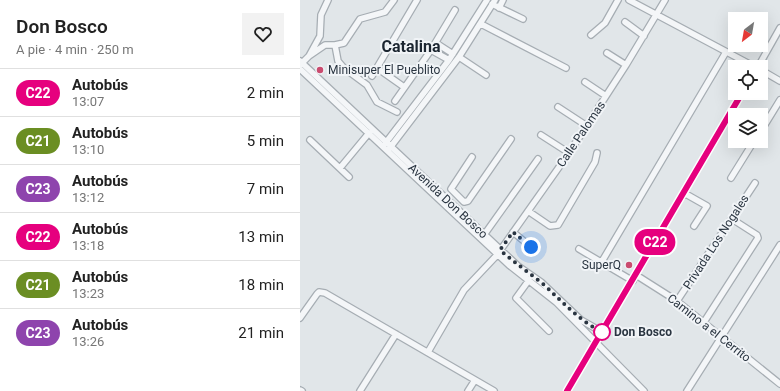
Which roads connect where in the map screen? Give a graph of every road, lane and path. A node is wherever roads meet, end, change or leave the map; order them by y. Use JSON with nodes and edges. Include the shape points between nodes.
{"nodes":[{"id":1,"x":328,"y":0,"type":"edge"},
{"id":2,"x":394,"y":0,"type":"edge"},
{"id":3,"x":417,"y":0,"type":"edge"},
{"id":4,"x":486,"y":0,"type":"edge"},
{"id":5,"x":503,"y":0,"type":"edge"},
{"id":6,"x":618,"y":0,"type":"edge"},
{"id":7,"x":629,"y":0,"type":"edge"},
{"id":8,"x":665,"y":0,"type":"edge"},
{"id":9,"x":494,"y":2,"type":"edge"},
{"id":10,"x":499,"y":8,"type":"junction"},
{"id":11,"x":455,"y":10,"type":"dead end"},
{"id":12,"x":656,"y":16,"type":"junction"},
{"id":13,"x":523,"y":19,"type":"dead end"},
{"id":14,"x":625,"y":22,"type":"dead end"},
{"id":15,"x":481,"y":24,"type":"junction"},
{"id":16,"x":780,"y":28,"type":"edge"},
{"id":17,"x":591,"y":35,"type":"dead end"},
{"id":18,"x":644,"y":36,"type":"junction"},
{"id":19,"x":436,"y":43,"type":"junction"},
{"id":20,"x":335,"y":45,"type":"junction"},
{"id":21,"x":458,"y":46,"type":"junction"},
{"id":22,"x":464,"y":49,"type":"junction"},
{"id":23,"x":432,"y":50,"type":"junction"},
{"id":24,"x":726,"y":52,"type":"junction"},
{"id":25,"x":607,"y":53,"type":"dead end"},
{"id":26,"x":453,"y":54,"type":"junction"},
{"id":27,"x":309,"y":56,"type":"junction"},
{"id":28,"x":459,"y":57,"type":"junction"},
{"id":29,"x":449,"y":60,"type":"junction"},
{"id":30,"x":742,"y":60,"type":"edge"},
{"id":31,"x":760,"y":60,"type":"edge"},
{"id":32,"x":301,"y":65,"type":"edge"},
{"id":33,"x":626,"y":65,"type":"junction"},
{"id":34,"x":377,"y":68,"type":"junction"},
{"id":35,"x":566,"y":68,"type":"dead end"},
{"id":36,"x":768,"y":74,"type":"edge"},
{"id":37,"x":486,"y":75,"type":"dead end"},
{"id":38,"x":372,"y":76,"type":"dead end"},
{"id":39,"x":780,"y":81,"type":"edge"},
{"id":40,"x":585,"y":82,"type":"dead end"},
{"id":41,"x":404,"y":87,"type":"junction"},
{"id":42,"x":606,"y":96,"type":"junction"},
{"id":43,"x":738,"y":100,"type":"edge"},
{"id":44,"x":780,"y":100,"type":"edge"},
{"id":45,"x":395,"y":101,"type":"dead end"},
{"id":46,"x":558,"y":107,"type":"dead end"},
{"id":47,"x":397,"y":112,"type":"dead end"},
{"id":48,"x":768,"y":119,"type":"edge"},
{"id":49,"x":587,"y":126,"type":"junction"},
{"id":50,"x":369,"y":133,"type":"junction"},
{"id":51,"x":541,"y":135,"type":"dead end"},
{"id":52,"x":511,"y":139,"type":"dead end"},
{"id":53,"x":310,"y":140,"type":"dead end"},
{"id":54,"x":387,"y":147,"type":"junction"},
{"id":55,"x":750,"y":148,"type":"edge"},
{"id":56,"x":569,"y":153,"type":"junction"},
{"id":57,"x":597,"y":153,"type":"dead end"},
{"id":58,"x":472,"y":157,"type":"dead end"},
{"id":59,"x":538,"y":159,"type":"dead end"},
{"id":60,"x":340,"y":168,"type":"junction"},
{"id":61,"x":349,"y":177,"type":"dead end"},
{"id":62,"x":731,"y":178,"type":"dead end"},
{"id":63,"x":755,"y":183,"type":"dead end"},
{"id":64,"x":684,"y":193,"type":"junction"},
{"id":65,"x":458,"y":197,"type":"junction"},
{"id":66,"x":453,"y":205,"type":"junction"},
{"id":67,"x":528,"y":210,"type":"junction"},
{"id":68,"x":732,"y":219,"type":"junction"},
{"id":69,"x":694,"y":226,"type":"dead end"},
{"id":70,"x":513,"y":232,"type":"junction"},
{"id":71,"x":484,"y":235,"type":"junction"},
{"id":72,"x":780,"y":245,"type":"edge"},
{"id":73,"x":531,"y":247,"type":"dead end"},
{"id":74,"x":578,"y":249,"type":"dead end"},
{"id":75,"x":499,"y":252,"type":"junction"},
{"id":76,"x":602,"y":263,"type":"junction"},
{"id":77,"x":636,"y":275,"type":"junction"},
{"id":78,"x":529,"y":280,"type":"junction"},
{"id":79,"x":633,"y":281,"type":"junction"},
{"id":80,"x":677,"y":301,"type":"junction"},
{"id":81,"x":300,"y":318,"type":"edge"},
{"id":82,"x":704,"y":322,"type":"junction"},
{"id":83,"x":549,"y":331,"type":"dead end"},
{"id":84,"x":602,"y":332,"type":"junction"},
{"id":85,"x":396,"y":334,"type":"junction"},
{"id":86,"x":721,"y":336,"type":"junction"},
{"id":87,"x":596,"y":342,"type":"junction"},
{"id":88,"x":428,"y":352,"type":"junction"},
{"id":89,"x":475,"y":380,"type":"junction"},
{"id":90,"x":780,"y":384,"type":"edge"},
{"id":91,"x":360,"y":391,"type":"edge"},
{"id":92,"x":468,"y":391,"type":"edge"},
{"id":93,"x":494,"y":391,"type":"edge"},
{"id":94,"x":567,"y":391,"type":"edge"},
{"id":95,"x":644,"y":391,"type":"edge"},
{"id":96,"x":687,"y":391,"type":"edge"}],
"edges":[{"from":1,"to":27,"type":"street","via":[[321,13],[320,36]]},
{"from":2,"to":20,"type":"street","via":[[385,12],[360,19],[344,43]]},
{"from":3,"to":34,"type":"street"},
{"from":4,"to":21,"type":"street"},
{"from":5,"to":10,"type":"street"},
{"from":6,"to":17,"type":"street","via":[[605,23]]},
{"from":7,"to":12,"type":"street"},
{"from":8,"to":12,"type":"street","name":"Calle Palomas"},
{"from":9,"to":10,"type":"street"},
{"from":9,"to":15,"type":"street"},
{"from":10,"to":13,"type":"street"},
{"from":11,"to":19,"type":"street"},
{"from":12,"to":18,"type":"street","name":"Calle Palomas"},
{"from":12,"to":24,"type":"street"},
{"from":14,"to":18,"type":"street"},
{"from":15,"to":22,"type":"street"},
{"from":15,"to":35,"type":"street"},
{"from":16,"to":31,"type":"street"},
{"from":18,"to":33,"type":"street","name":"Calle Palomas"},
{"from":19,"to":23,"type":"street"},
{"from":19,"to":26,"type":"street"},
{"from":20,"to":27,"type":"street","via":[[325,45]]},
{"from":20,"to":47,"type":"street","via":[[340,65],[366,85],[377,102]]},
{"from":21,"to":22,"type":"street"},
{"from":21,"to":26,"type":"street"},
{"from":22,"to":28,"type":"street"},
{"from":23,"to":29,"type":"street"},
{"from":23,"to":41,"type":"street"},
{"from":24,"to":30,"type":"street"},
{"from":24,"to":76,"type":"street"},
{"from":25,"to":33,"type":"street"},
{"from":26,"to":29,"type":"street"},
{"from":27,"to":32,"type":"street"},
{"from":28,"to":37,"type":"street"},
{"from":28,"to":54,"type":"street"},
{"from":29,"to":54,"type":"street"},
{"from":32,"to":50,"type":"street","name":"Avenida Don Bosco"},
{"from":32,"to":54,"type":"street","name":"Avenida Don Bosco"},
{"from":33,"to":42,"type":"street","name":"Calle Palomas"},
{"from":34,"to":38,"type":"street"},
{"from":34,"to":41,"type":"street"},
{"from":36,"to":39,"type":"street"},
{"from":40,"to":42,"type":"street"},
{"from":41,"to":45,"type":"street"},
{"from":42,"to":49,"type":"street","name":"Calle Palomas"},
{"from":43,"to":64,"type":"street"},
{"from":44,"to":48,"type":"street"},
{"from":46,"to":49,"type":"street"},
{"from":49,"to":56,"type":"street","name":"Calle Palomas"},
{"from":50,"to":54,"type":"street","name":"Avenida Don Bosco"},
{"from":50,"to":60,"type":"street"},
{"from":51,"to":56,"type":"street"},
{"from":52,"to":65,"type":"street","via":[[468,200],[464,202]]},
{"from":53,"to":60,"type":"street"},
{"from":54,"to":66,"type":"street","name":"Avenida Don Bosco"},
{"from":54,"to":75,"type":"street","name":"Avenida Don Bosco"},
{"from":55,"to":62,"type":"street"},
{"from":56,"to":67,"type":"street","name":"Calle Palomas"},
{"from":57,"to":67,"type":"street","via":[[595,162],[558,225],[550,226]]},
{"from":58,"to":65,"type":"street","via":[[451,189]]},
{"from":59,"to":71,"type":"street"},
{"from":60,"to":61,"type":"street"},
{"from":63,"to":68,"type":"street","name":"Privada Los Nogales"},
{"from":64,"to":69,"type":"street","via":[[707,206]]},
{"from":64,"to":77,"type":"street"},
{"from":65,"to":66,"type":"street"},
{"from":66,"to":71,"type":"street","name":"Avenida Don Bosco"},
{"from":67,"to":70,"type":"street","name":"Calle Palomas"},
{"from":68,"to":80,"type":"street","name":"Privada Los Nogales"},
{"from":68,"to":82,"type":"street","via":[[758,238]]},
{"from":70,"to":73,"type":"street"},
{"from":70,"to":75,"type":"street","name":"Calle Palomas"},
{"from":71,"to":75,"type":"street","name":"Avenida Don Bosco"},
{"from":72,"to":86,"type":"street"},
{"from":74,"to":76,"type":"street"},
{"from":75,"to":78,"type":"street","name":"Avenida Don Bosco","via":[[514,270]]},
{"from":75,"to":84,"type":"street","name":"Avenida Don Bosco","via":[[541,282],[581,320]]},
{"from":75,"to":88,"type":"street","name":"Calle Palomas","via":[[464,290]]},
{"from":76,"to":79,"type":"street"},
{"from":77,"to":79,"type":"street"},
{"from":77,"to":80,"type":"street","name":"Camino a el Cerrito"},
{"from":78,"to":83,"type":"street","via":[[516,298]]},
{"from":78,"to":87,"type":"street","name":"Avenida Don Bosco","via":[[556,302]]},
{"from":79,"to":84,"type":"street"},
{"from":80,"to":82,"type":"street","name":"Camino a el Cerrito"},
{"from":81,"to":85,"type":"street","via":[[319,292]]},
{"from":82,"to":86,"type":"street","name":"Camino a el Cerrito"},
{"from":84,"to":87,"type":"street"},
{"from":85,"to":88,"type":"street"},
{"from":85,"to":91,"type":"street"},
{"from":86,"to":90,"type":"street","name":"Camino a el Cerrito"},
{"from":86,"to":96,"type":"street"},
{"from":87,"to":94,"type":"street"},
{"from":87,"to":95,"type":"street","name":"Avenida Don Bosco"},
{"from":88,"to":89,"type":"street"},
{"from":89,"to":92,"type":"street"},
{"from":89,"to":93,"type":"street"}]}
